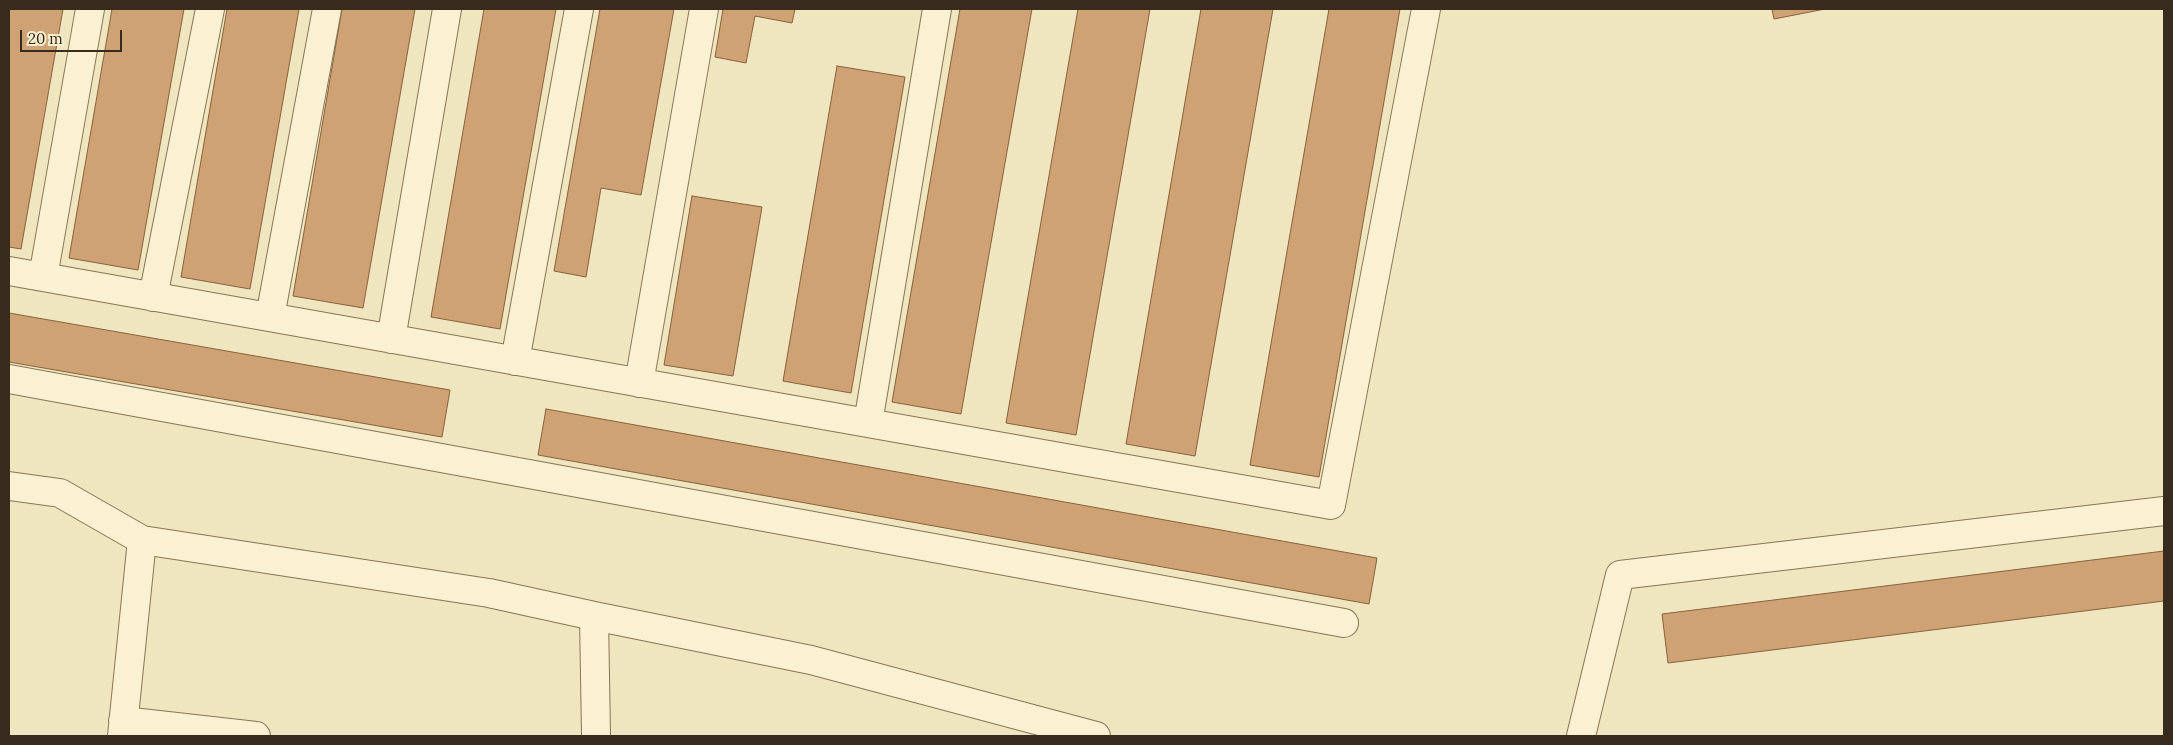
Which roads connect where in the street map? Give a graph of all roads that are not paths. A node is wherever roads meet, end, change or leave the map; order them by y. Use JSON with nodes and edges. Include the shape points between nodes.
{"nodes":[{"id":1,"x":90,"y":9,"type":"edge"},
{"id":2,"x":210,"y":9,"type":"edge"},
{"id":3,"x":327,"y":9,"type":"edge"},
{"id":4,"x":447,"y":9,"type":"edge"},
{"id":5,"x":579,"y":9,"type":"edge"},
{"id":6,"x":704,"y":9,"type":"edge"},
{"id":7,"x":937,"y":9,"type":"edge"},
{"id":8,"x":1426,"y":9,"type":"edge"},
{"id":9,"x":9,"y":271,"type":"edge"},
{"id":10,"x":43,"y":277,"type":"junction"},
{"id":11,"x":153,"y":297,"type":"junction"},
{"id":12,"x":270,"y":317,"type":"junction"},
{"id":13,"x":391,"y":339,"type":"junction"},
{"id":14,"x":515,"y":361,"type":"junction"},
{"id":15,"x":9,"y":379,"type":"edge"},
{"id":16,"x":639,"y":383,"type":"junction"},
{"id":17,"x":868,"y":424,"type":"junction"},
{"id":18,"x":9,"y":486,"type":"edge"},
{"id":19,"x":2164,"y":511,"type":"edge"},
{"id":20,"x":142,"y":540,"type":"junction"},
{"id":21,"x":594,"y":616,"type":"junction"},
{"id":22,"x":1344,"y":622,"type":"dead end"},
{"id":23,"x":122,"y":729,"type":"edge"},
{"id":24,"x":256,"y":736,"type":"edge"},
{"id":25,"x":596,"y":736,"type":"edge"},
{"id":26,"x":1096,"y":736,"type":"edge"},
{"id":27,"x":1581,"y":736,"type":"edge"}],
"edges":[{"from":1,"to":10,"type":"lane"},
{"from":2,"to":11,"type":"lane"},
{"from":3,"to":12,"type":"lane"},
{"from":4,"to":13,"type":"lane"},
{"from":5,"to":14,"type":"lane"},
{"from":6,"to":16,"type":"lane"},
{"from":7,"to":17,"type":"lane"},
{"from":8,"to":17,"type":"lane","via":[[1331,506]]},
{"from":9,"to":10,"type":"lane"},
{"from":10,"to":11,"type":"lane"},
{"from":11,"to":12,"type":"lane"},
{"from":12,"to":13,"type":"lane"},
{"from":13,"to":14,"type":"lane"},
{"from":14,"to":16,"type":"lane"},
{"from":15,"to":22,"type":"lane"},
{"from":16,"to":17,"type":"lane"},
{"from":18,"to":20,"type":"lane","via":[[60,493]]},
{"from":19,"to":27,"type":"lane","via":[[1620,575]]},
{"from":20,"to":21,"type":"lane","via":[[490,593]]},
{"from":20,"to":23,"type":"lane"},
{"from":21,"to":25,"type":"lane"},
{"from":21,"to":26,"type":"lane","via":[[811,660]]},
{"from":23,"to":24,"type":"lane"}]}
